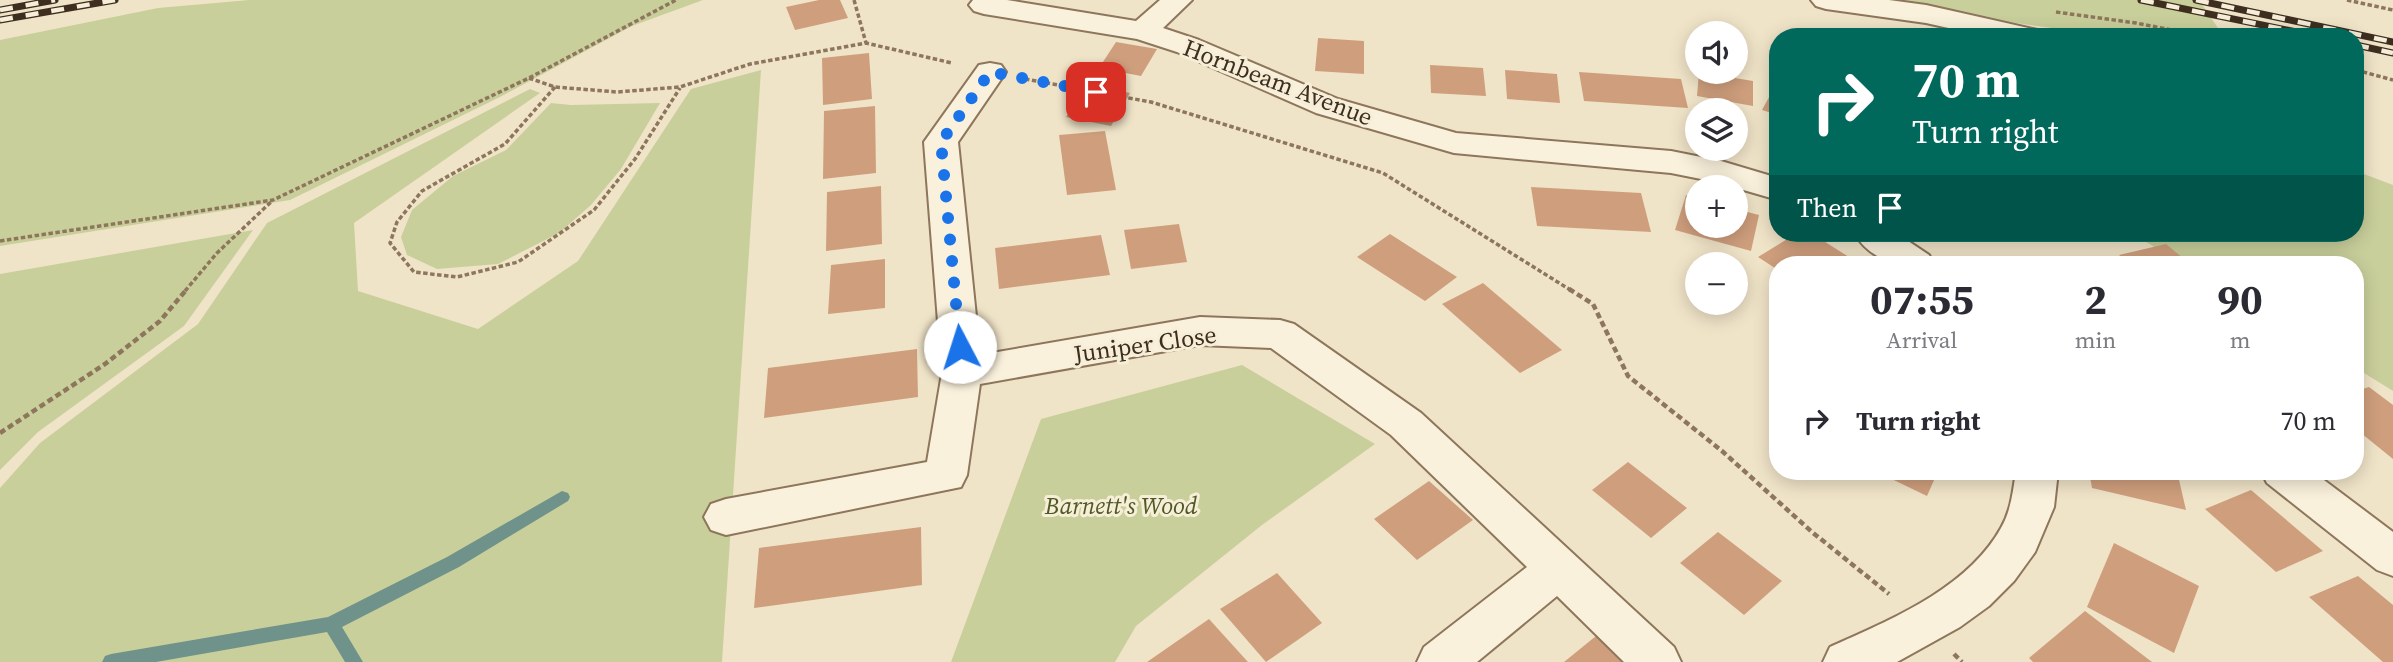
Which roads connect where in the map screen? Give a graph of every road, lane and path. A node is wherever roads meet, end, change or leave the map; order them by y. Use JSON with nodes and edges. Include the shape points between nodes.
{"nodes":[{"id":1,"x":676,"y":0,"type":"edge"},
{"id":2,"x":854,"y":0,"type":"edge"},
{"id":3,"x":1177,"y":0,"type":"edge"},
{"id":4,"x":1826,"y":0,"type":"edge"},
{"id":5,"x":2347,"y":0,"type":"edge"},
{"id":6,"x":984,"y":5,"type":"dead end"},
{"id":7,"x":2393,"y":10,"type":"edge"},
{"id":8,"x":2056,"y":12,"type":"dead end"},
{"id":9,"x":1990,"y":28,"type":"edge"},
{"id":10,"x":2161,"y":28,"type":"edge"},
{"id":11,"x":1142,"y":31,"type":"junction"},
{"id":12,"x":866,"y":43,"type":"junction"},
{"id":13,"x":990,"y":72,"type":"junction"},
{"id":14,"x":2364,"y":72,"type":"edge"},
{"id":15,"x":529,"y":78,"type":"junction"},
{"id":16,"x":2393,"y":80,"type":"edge"},
{"id":17,"x":555,"y":87,"type":"junction"},
{"id":18,"x":680,"y":87,"type":"junction"},
{"id":19,"x":1769,"y":186,"type":"edge"},
{"id":20,"x":273,"y":200,"type":"junction"},
{"id":21,"x":0,"y":241,"type":"edge"},
{"id":22,"x":1885,"y":242,"type":"edge"},
{"id":23,"x":1905,"y":256,"type":"edge"},
{"id":24,"x":962,"y":373,"type":"junction"},
{"id":25,"x":0,"y":433,"type":"edge"},
{"id":26,"x":2037,"y":480,"type":"edge"},
{"id":27,"x":2294,"y":480,"type":"edge"},
{"id":28,"x":726,"y":517,"type":"dead end"},
{"id":29,"x":2393,"y":557,"type":"edge"},
{"id":30,"x":1559,"y":568,"type":"junction"},
{"id":31,"x":1925,"y":624,"type":"junction"},
{"id":32,"x":1441,"y":662,"type":"edge"},
{"id":33,"x":1657,"y":662,"type":"edge"},
{"id":34,"x":1847,"y":662,"type":"edge"},
{"id":35,"x":1962,"y":662,"type":"edge"}],
"edges":[{"from":1,"to":15,"type":"path"},
{"from":2,"to":12,"type":"path"},
{"from":3,"to":11,"type":"street"},
{"from":4,"to":9,"type":"street"},
{"from":5,"to":7,"type":"path"},
{"from":6,"to":11,"type":"street","name":"Hornbeam Avenue"},
{"from":8,"to":10,"type":"path"},
{"from":11,"to":19,"type":"street","name":"Hornbeam Avenue","via":[[1327,106],[1454,143],[1671,162]]},
{"from":12,"to":13,"type":"path"},
{"from":12,"to":18,"type":"path","via":[[750,64]]},
{"from":13,"to":24,"type":"street","via":[[941,142]]},
{"from":13,"to":31,"type":"path","via":[[1151,102],[1382,173],[1593,304],[1628,376]]},
{"from":14,"to":16,"type":"path"},
{"from":15,"to":17,"type":"path"},
{"from":15,"to":20,"type":"path"},
{"from":17,"to":18,"type":"path","via":[[617,92]]},
{"from":17,"to":18,"type":"path","via":[[505,144],[422,191],[397,222],[390,243],[414,272],[457,277],[518,262],[594,211],[635,159]]},
{"from":20,"to":21,"type":"path"},
{"from":20,"to":25,"type":"path","via":[[217,253],[160,321],[105,364]]},
{"from":22,"to":23,"type":"street"},
{"from":24,"to":28,"type":"street","via":[[946,475]]},
{"from":24,"to":30,"type":"street","name":"Juniper Close","via":[[1200,331],[1280,334],[1406,424]]},
{"from":26,"to":31,"type":"street","via":[[2023,534],[1987,582]]},
{"from":27,"to":29,"type":"street"},
{"from":30,"to":32,"type":"street"},
{"from":30,"to":33,"type":"street","name":"Juniper Close"},
{"from":31,"to":34,"type":"street"},
{"from":31,"to":35,"type":"path"}]}
